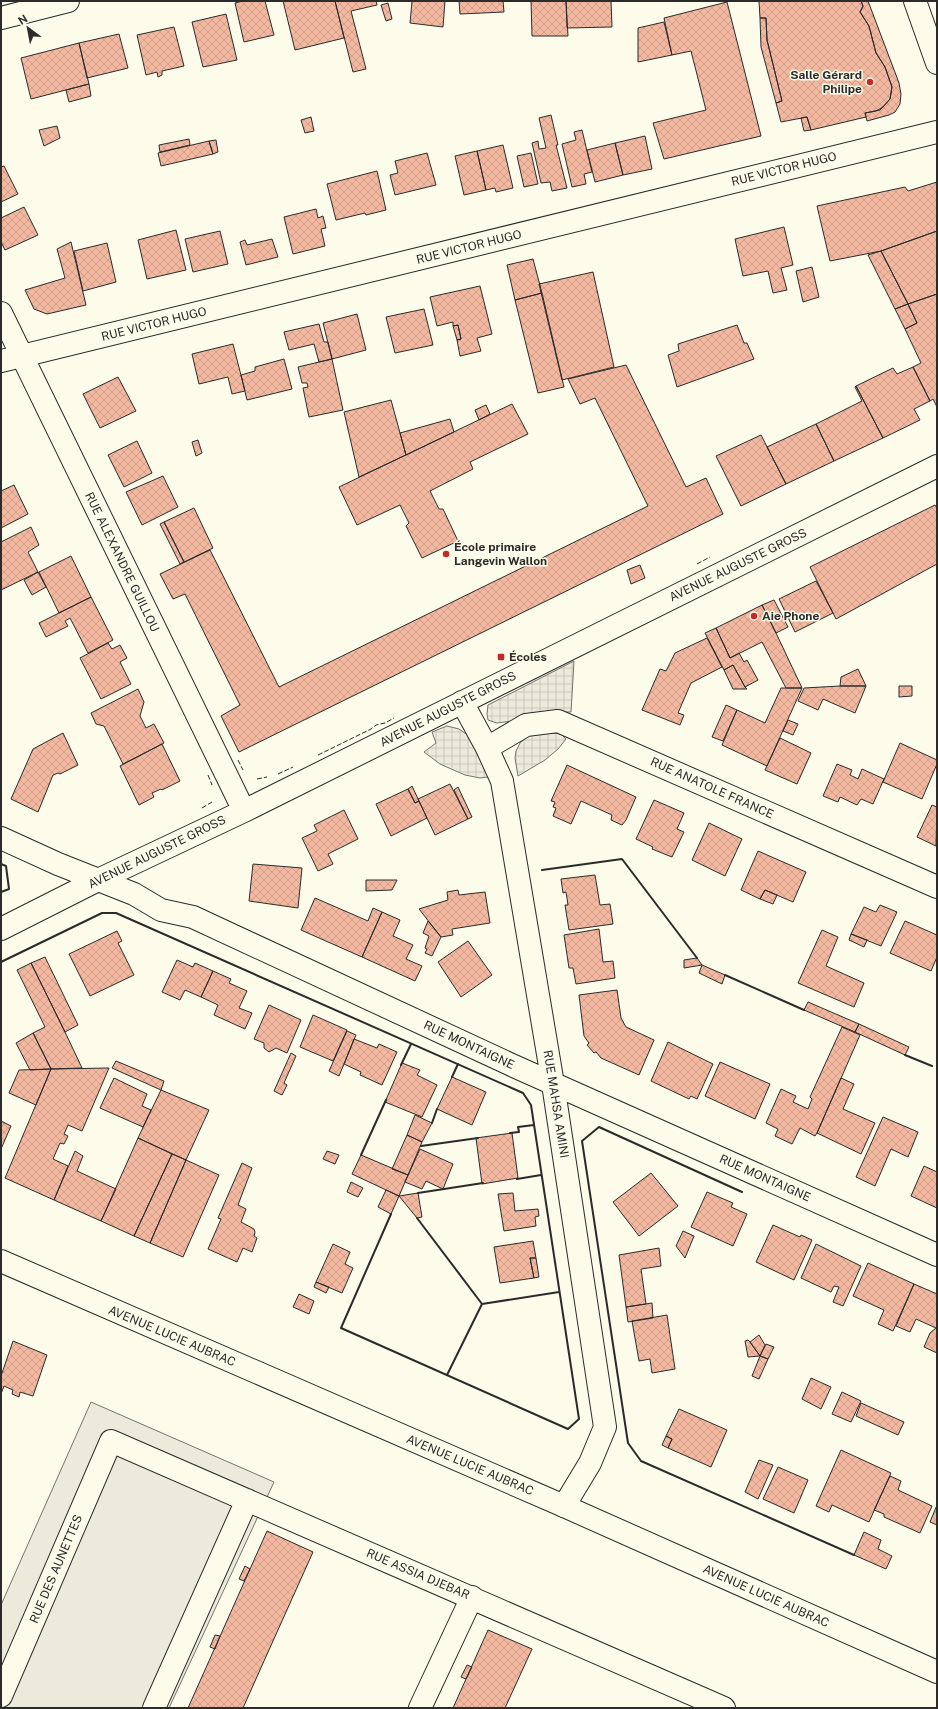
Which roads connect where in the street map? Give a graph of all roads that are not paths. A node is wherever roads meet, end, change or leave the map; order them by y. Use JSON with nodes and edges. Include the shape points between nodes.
{"nodes":[{"id":1,"x":68,"y":1,"type":"edge"},
{"id":2,"x":915,"y":1,"type":"edge"},
{"id":3,"x":1,"y":18,"type":"edge"},
{"id":4,"x":937,"y":63,"type":"edge"},
{"id":5,"x":937,"y":132,"type":"edge"},
{"id":6,"x":1,"y":313,"type":"edge"},
{"id":7,"x":23,"y":356,"type":"junction"},
{"id":8,"x":1,"y":361,"type":"edge"},
{"id":9,"x":937,"y":466,"type":"edge"},
{"id":10,"x":462,"y":702,"type":"junction"},
{"id":11,"x":487,"y":748,"type":"junction"},
{"id":12,"x":244,"y":811,"type":"junction"},
{"id":13,"x":1,"y":838,"type":"edge"},
{"id":14,"x":98,"y":880,"type":"junction"},
{"id":15,"x":937,"y":886,"type":"edge"},
{"id":16,"x":1,"y":929,"type":"edge"},
{"id":17,"x":553,"y":1084,"type":"junction"},
{"id":18,"x":937,"y":1255,"type":"edge"},
{"id":19,"x":1,"y":1261,"type":"edge"},
{"id":20,"x":111,"y":1441,"type":"joint"},
{"id":21,"x":247,"y":1500,"type":"junction"},
{"id":22,"x":564,"y":1506,"type":"junction"},
{"id":23,"x":472,"y":1597,"type":"junction"},
{"id":24,"x":937,"y":1672,"type":"edge"},
{"id":25,"x":1,"y":1696,"type":"edge"},
{"id":26,"x":154,"y":1708,"type":"edge"},
{"id":27,"x":420,"y":1708,"type":"edge"},
{"id":28,"x":724,"y":1708,"type":"edge"}],
"edges":[{"from":1,"to":3,"type":"street"},
{"from":2,"to":4,"type":"street"},
{"from":5,"to":7,"type":"street","name":"RUE VICTOR HUGO"},
{"from":6,"to":7,"type":"street","name":"RUE ALEXANDRE GUILLOU"},
{"from":7,"to":8,"type":"street","name":"RUE VICTOR HUGO"},
{"from":7,"to":12,"type":"street","name":"RUE ALEXANDRE GUILLOU"},
{"from":9,"to":10,"type":"street","name":"AVENUE AUGUSTE GROSS"},
{"from":10,"to":11,"type":"street","name":"RUE MAHSA AMINI"},
{"from":10,"to":12,"type":"street","name":"AVENUE AUGUSTE GROSS"},
{"from":11,"to":15,"type":"street","name":"RUE ANATOLE FRANCE","via":[[526,725],[558,721]]},
{"from":11,"to":17,"type":"street","name":"RUE MAHSA AMINI","via":[[502,781]]},
{"from":12,"to":14,"type":"street","name":"AVENUE AUGUSTE GROSS"},
{"from":13,"to":14,"type":"street","name":"RUE MONTAIGNE"},
{"from":14,"to":16,"type":"street","name":"AVENUE AUGUSTE GROSS"},
{"from":14,"to":17,"type":"street","name":"RUE MONTAIGNE","via":[[134,894],[161,910],[193,917]]},
{"from":17,"to":18,"type":"street","name":"RUE MONTAIGNE"},
{"from":17,"to":22,"type":"street","name":"RUE MAHSA AMINI","via":[[605,1427],[590,1463]]},
{"from":19,"to":22,"type":"street","name":"AVENUE LUCIE AUBRAC"},
{"from":20,"to":21,"type":"street","name":"RUE ASSIA DJEBAR"},
{"from":20,"to":25,"type":"street","name":"RUE DES AUNETTES"},
{"from":21,"to":23,"type":"street","name":"RUE ASSIA DJEBAR"},
{"from":21,"to":26,"type":"street"},
{"from":22,"to":24,"type":"street","name":"AVENUE LUCIE AUBRAC"},
{"from":23,"to":27,"type":"street"},
{"from":23,"to":28,"type":"street","name":"RUE ASSIA DJEBAR"}]}
